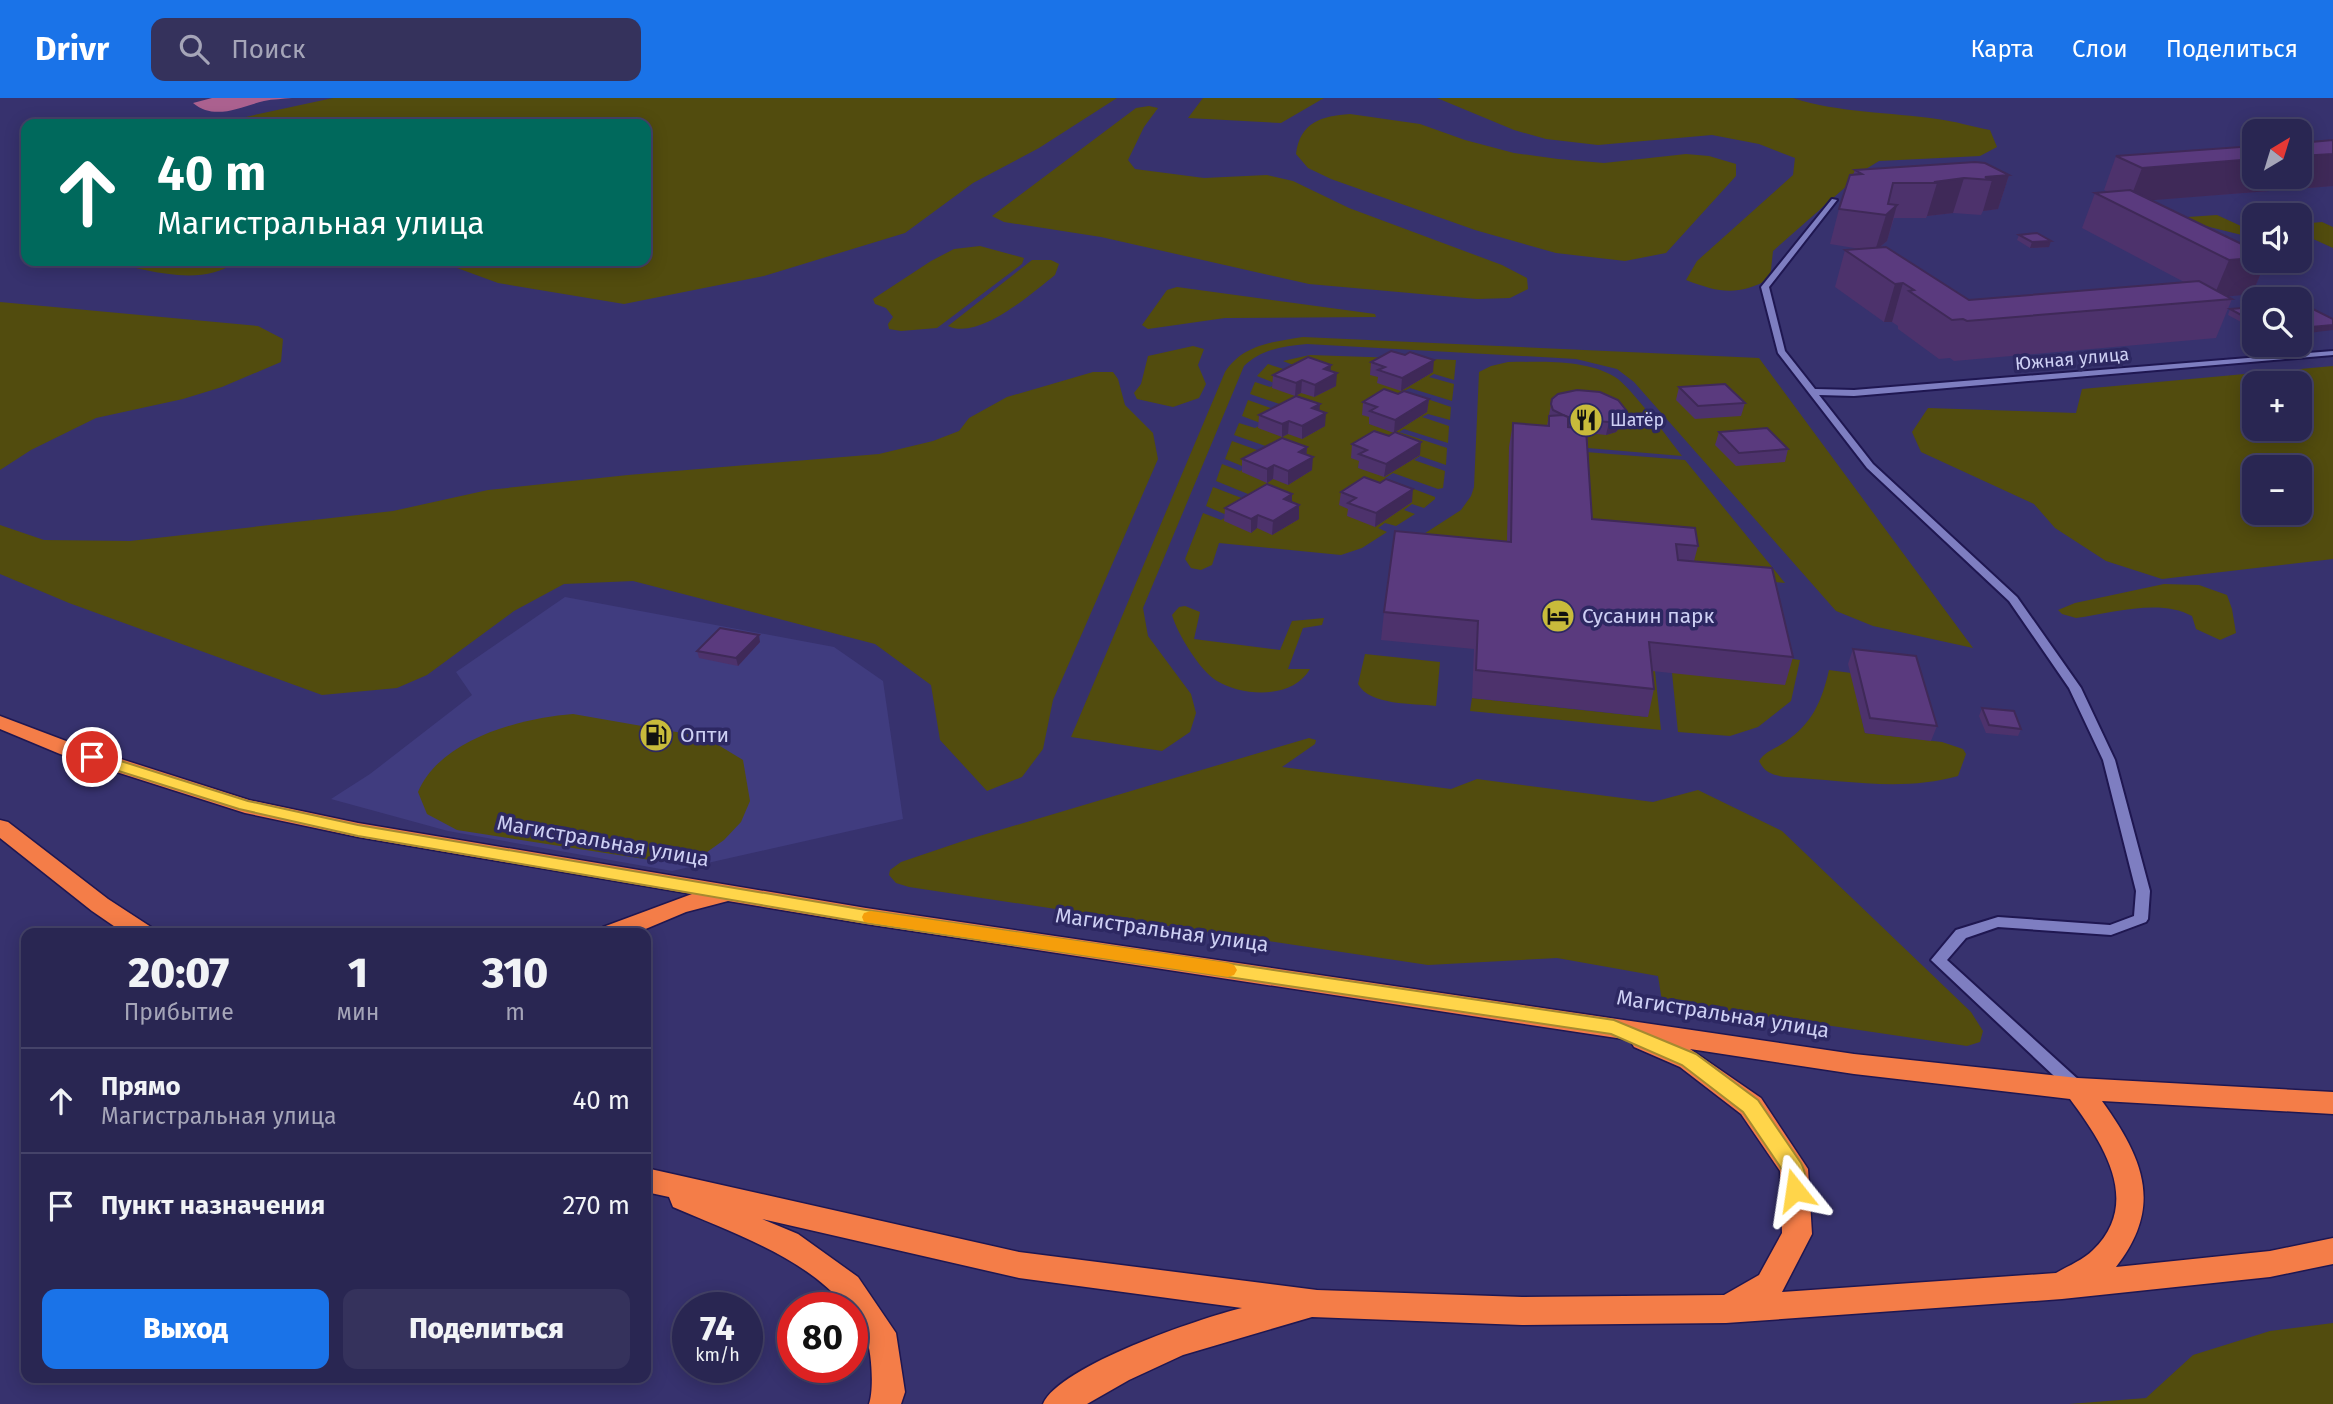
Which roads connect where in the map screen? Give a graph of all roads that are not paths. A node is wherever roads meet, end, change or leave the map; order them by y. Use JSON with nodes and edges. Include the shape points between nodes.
{"nodes":[{"id":1,"x":1834,"y":200,"type":"dead end"},
{"id":2,"x":2333,"y":353,"type":"edge"},
{"id":3,"x":1813,"y":392,"type":"junction"},
{"id":4,"x":0,"y":722,"type":"edge"},
{"id":5,"x":0,"y":827,"type":"edge"},
{"id":6,"x":729,"y":893,"type":"junction"},
{"id":7,"x":134,"y":928,"type":"edge"},
{"id":8,"x":624,"y":928,"type":"edge"},
{"id":9,"x":1614,"y":1027,"type":"junction"},
{"id":10,"x":2078,"y":1088,"type":"junction"},
{"id":11,"x":2333,"y":1102,"type":"edge"},
{"id":12,"x":651,"y":1182,"type":"edge"},
{"id":13,"x":651,"y":1183,"type":"edge"},
{"id":14,"x":2333,"y":1251,"type":"edge"},
{"id":15,"x":2062,"y":1286,"type":"junction"},
{"id":16,"x":1317,"y":1304,"type":"junction"},
{"id":17,"x":1726,"y":1309,"type":"junction"},
{"id":18,"x":885,"y":1404,"type":"edge"},
{"id":19,"x":1059,"y":1404,"type":"edge"}],
"edges":[{"from":1,"to":3,"type":"street","via":[[1765,287],[1781,351]]},
{"from":2,"to":3,"type":"street","name":"Южная улица","via":[[1854,393]]},
{"from":3,"to":10,"type":"street","via":[[1870,466],[2012,599],[2075,688],[2109,760],[2143,891],[2141,919],[2110,930],[1998,922],[1961,934],[1938,960]]},
{"from":4,"to":6,"type":"highway","name":"Магистральная улица","via":[[67,749],[245,806],[358,830]]},
{"from":5,"to":7,"type":"highway"},
{"from":6,"to":8,"type":"highway","via":[[679,906]]},
{"from":6,"to":9,"type":"highway","name":"Магистральная улица"},
{"from":9,"to":10,"type":"highway","name":"Магистральная улица","via":[[1854,1064]]},
{"from":9,"to":17,"type":"highway","via":[[1689,1060],[1751,1106],[1794,1169],[1797,1234],[1770,1284]]},
{"from":10,"to":11,"type":"highway","name":"Магистральная улица"},
{"from":10,"to":15,"type":"highway","via":[[2113,1135],[2131,1179],[2129,1219],[2106,1257]]},
{"from":12,"to":16,"type":"highway","via":[[1019,1265]]},
{"from":13,"to":18,"type":"highway","via":[[788,1243],[847,1286],[881,1333],[889,1392]]},
{"from":14,"to":15,"type":"highway","via":[[2270,1264]]},
{"from":15,"to":17,"type":"highway"},
{"from":16,"to":17,"type":"highway","via":[[1522,1311]]},
{"from":16,"to":19,"type":"highway","via":[[1230,1323],[1163,1346]]}]}
